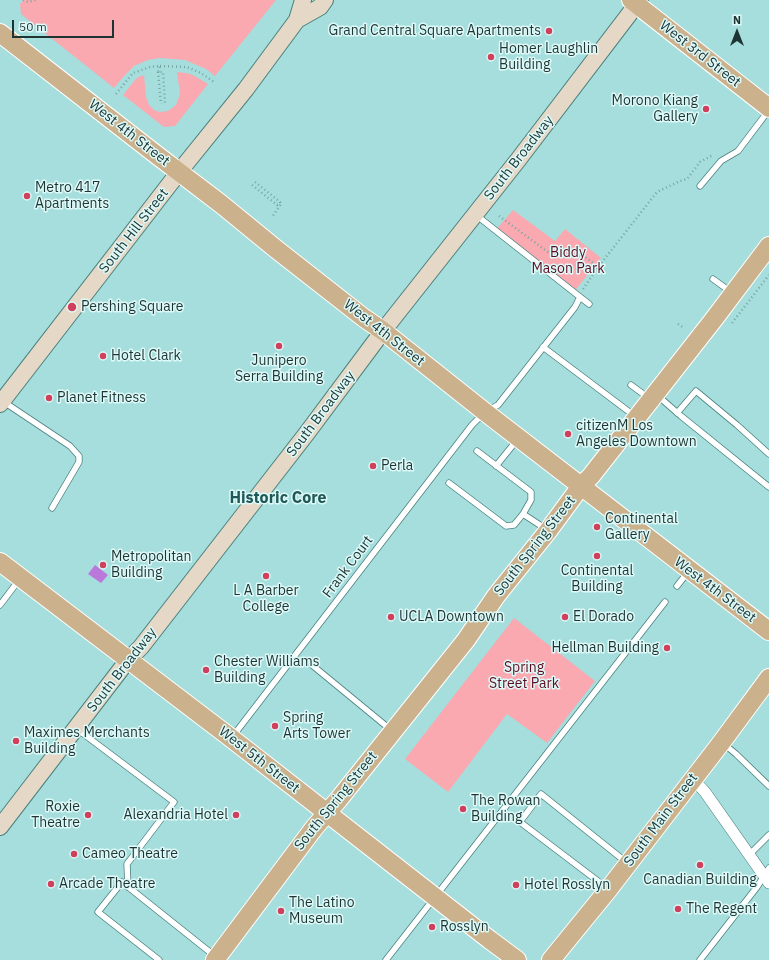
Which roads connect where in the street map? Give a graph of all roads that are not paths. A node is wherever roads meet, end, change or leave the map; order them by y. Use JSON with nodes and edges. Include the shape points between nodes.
{"nodes":[{"id":1,"x":303,"y":0,"type":"edge"},
{"id":2,"x":326,"y":0,"type":"edge"},
{"id":3,"x":636,"y":1,"type":"edge"},
{"id":4,"x":298,"y":20,"type":"junction"},
{"id":5,"x":0,"y":33,"type":"edge"},
{"id":6,"x":769,"y":109,"type":"edge"},
{"id":7,"x":179,"y":172,"type":"junction"},
{"id":8,"x":700,"y":186,"type":"dead end"},
{"id":9,"x":475,"y":214,"type":"junction"},
{"id":10,"x":769,"y":246,"type":"edge"},
{"id":11,"x":713,"y":279,"type":"dead end"},
{"id":12,"x":733,"y":294,"type":"junction"},
{"id":13,"x":580,"y":297,"type":"junction"},
{"id":14,"x":589,"y":304,"type":"dead end"},
{"id":15,"x":383,"y":331,"type":"junction"},
{"id":16,"x":543,"y":347,"type":"junction"},
{"id":17,"x":631,"y":385,"type":"dead end"},
{"id":18,"x":653,"y":396,"type":"junction"},
{"id":19,"x":1,"y":402,"type":"edge"},
{"id":20,"x":485,"y":412,"type":"junction"},
{"id":21,"x":677,"y":413,"type":"junction"},
{"id":22,"x":636,"y":417,"type":"junction"},
{"id":23,"x":519,"y":437,"type":"junction"},
{"id":24,"x":477,"y":451,"type":"dead end"},
{"id":25,"x":769,"y":454,"type":"edge"},
{"id":26,"x":496,"y":466,"type":"junction"},
{"id":27,"x":449,"y":483,"type":"dead end"},
{"id":28,"x":581,"y":486,"type":"junction"},
{"id":29,"x":769,"y":487,"type":"edge"},
{"id":30,"x":52,"y":508,"type":"dead end"},
{"id":31,"x":523,"y":514,"type":"junction"},
{"id":32,"x":548,"y":531,"type":"junction"},
{"id":33,"x":0,"y":562,"type":"edge"},
{"id":34,"x":689,"y":570,"type":"junction"},
{"id":35,"x":21,"y":578,"type":"junction"},
{"id":36,"x":677,"y":586,"type":"dead end"},
{"id":37,"x":665,"y":602,"type":"dead end"},
{"id":38,"x":0,"y":605,"type":"edge"},
{"id":39,"x":769,"y":631,"type":"edge"},
{"id":40,"x":128,"y":660,"type":"junction"},
{"id":41,"x":312,"y":665,"type":"dead end"},
{"id":42,"x":769,"y":678,"type":"edge"},
{"id":43,"x":76,"y":729,"type":"junction"},
{"id":44,"x":393,"y":731,"type":"junction"},
{"id":45,"x":231,"y":738,"type":"junction"},
{"id":46,"x":722,"y":743,"type":"junction"},
{"id":47,"x":693,"y":778,"type":"junction"},
{"id":48,"x":769,"y":786,"type":"edge"},
{"id":49,"x":326,"y":812,"type":"junction"},
{"id":50,"x":0,"y":827,"type":"edge"},
{"id":51,"x":769,"y":835,"type":"edge"},
{"id":52,"x":748,"y":855,"type":"junction"},
{"id":53,"x":628,"y":864,"type":"junction"},
{"id":54,"x":767,"y":876,"type":"edge"},
{"id":55,"x":128,"y":887,"type":"junction"},
{"id":56,"x":608,"y":890,"type":"junction"},
{"id":57,"x":435,"y":897,"type":"junction"},
{"id":58,"x":216,"y":959,"type":"edge"},
{"id":59,"x":159,"y":960,"type":"edge"},
{"id":60,"x":386,"y":960,"type":"edge"},
{"id":61,"x":518,"y":960,"type":"edge"},
{"id":62,"x":551,"y":960,"type":"edge"},
{"id":63,"x":700,"y":960,"type":"edge"}],
"edges":[{"from":1,"to":4,"type":"main road","name":"South Hill Street"},
{"from":2,"to":4,"type":"main road","name":"South Hill Street","via":[[320,8]]},
{"from":3,"to":6,"type":"main road","name":"West 3rd Street"},
{"from":3,"to":9,"type":"main road","name":"South Broadway"},
{"from":4,"to":7,"type":"main road","name":"South Hill Street"},
{"from":5,"to":7,"type":"main road","name":"West 4th Street"},
{"from":6,"to":8,"type":"lane","via":[[738,151],[721,161]]},
{"from":7,"to":15,"type":"main road","name":"West 4th Street"},
{"from":7,"to":19,"type":"main road","name":"South Hill Street"},
{"from":9,"to":13,"type":"lane"},
{"from":9,"to":15,"type":"main road","name":"South Broadway"},
{"from":10,"to":12,"type":"main road","name":"South Spring Street"},
{"from":11,"to":12,"type":"lane"},
{"from":12,"to":18,"type":"main road","name":"South Spring Street"},
{"from":13,"to":14,"type":"lane"},
{"from":13,"to":16,"type":"lane","name":"Frank Court"},
{"from":15,"to":20,"type":"main road","name":"West 4th Street"},
{"from":15,"to":40,"type":"main road","name":"South Broadway","via":[[307,433],[141,647]]},
{"from":16,"to":20,"type":"lane","name":"Frank Court","via":[[498,405]]},
{"from":16,"to":22,"type":"lane"},
{"from":17,"to":18,"type":"lane"},
{"from":18,"to":21,"type":"lane"},
{"from":18,"to":22,"type":"main road","name":"South Spring Street"},
{"from":19,"to":30,"type":"lane","via":[[70,446],[79,456],[79,462]]},
{"from":20,"to":23,"type":"main road","name":"West 4th Street"},
{"from":20,"to":45,"type":"lane","name":"Frank Court","via":[[472,425]]},
{"from":21,"to":25,"type":"lane","via":[[696,391]]},
{"from":21,"to":29,"type":"lane"},
{"from":22,"to":28,"type":"main road","name":"South Spring Street"},
{"from":23,"to":26,"type":"lane"},
{"from":23,"to":28,"type":"main road","name":"West 4th Street"},
{"from":24,"to":26,"type":"lane"},
{"from":26,"to":31,"type":"lane","via":[[531,492],[532,500]]},
{"from":27,"to":31,"type":"lane","via":[[506,526],[514,525]]},
{"from":28,"to":32,"type":"main road","name":"South Spring Street"},
{"from":28,"to":34,"type":"main road","name":"West 4th Street"},
{"from":31,"to":32,"type":"lane"},
{"from":32,"to":44,"type":"main road","name":"South Spring Street"},
{"from":33,"to":35,"type":"main road","name":"West 5th Street"},
{"from":34,"to":36,"type":"lane"},
{"from":34,"to":39,"type":"main road","name":"West 4th Street"},
{"from":35,"to":38,"type":"lane"},
{"from":35,"to":40,"type":"main road","name":"West 5th Street"},
{"from":37,"to":57,"type":"lane","via":[[607,681]]},
{"from":40,"to":43,"type":"main road","name":"South Broadway"},
{"from":40,"to":45,"type":"main road","name":"West 5th Street"},
{"from":41,"to":44,"type":"lane"},
{"from":42,"to":46,"type":"main road","name":"South Main Street"},
{"from":43,"to":50,"type":"main road","name":"South Broadway"},
{"from":43,"to":55,"type":"lane","via":[[174,802],[127,864]]},
{"from":44,"to":49,"type":"main road","name":"South Spring Street"},
{"from":45,"to":49,"type":"main road","name":"West 5th Street"},
{"from":46,"to":47,"type":"main road","name":"South Main Street"},
{"from":46,"to":48,"type":"lane"},
{"from":47,"to":52,"type":"street"},
{"from":47,"to":53,"type":"main road","name":"South Main Street"},
{"from":49,"to":57,"type":"main road","name":"West 5th Street"},
{"from":49,"to":58,"type":"main road","name":"South Spring Street"},
{"from":51,"to":52,"type":"lane"},
{"from":52,"to":54,"type":"street"},
{"from":53,"to":56,"type":"main road","name":"South Main Street"},
{"from":53,"to":56,"type":"lane","via":[[541,794],[520,822]]},
{"from":54,"to":63,"type":"lane"},
{"from":55,"to":58,"type":"lane"},
{"from":55,"to":59,"type":"lane","via":[[122,882],[98,912]]},
{"from":56,"to":62,"type":"main road","name":"South Main Street"},
{"from":57,"to":60,"type":"lane"},
{"from":57,"to":61,"type":"main road","name":"West 5th Street"}]}
